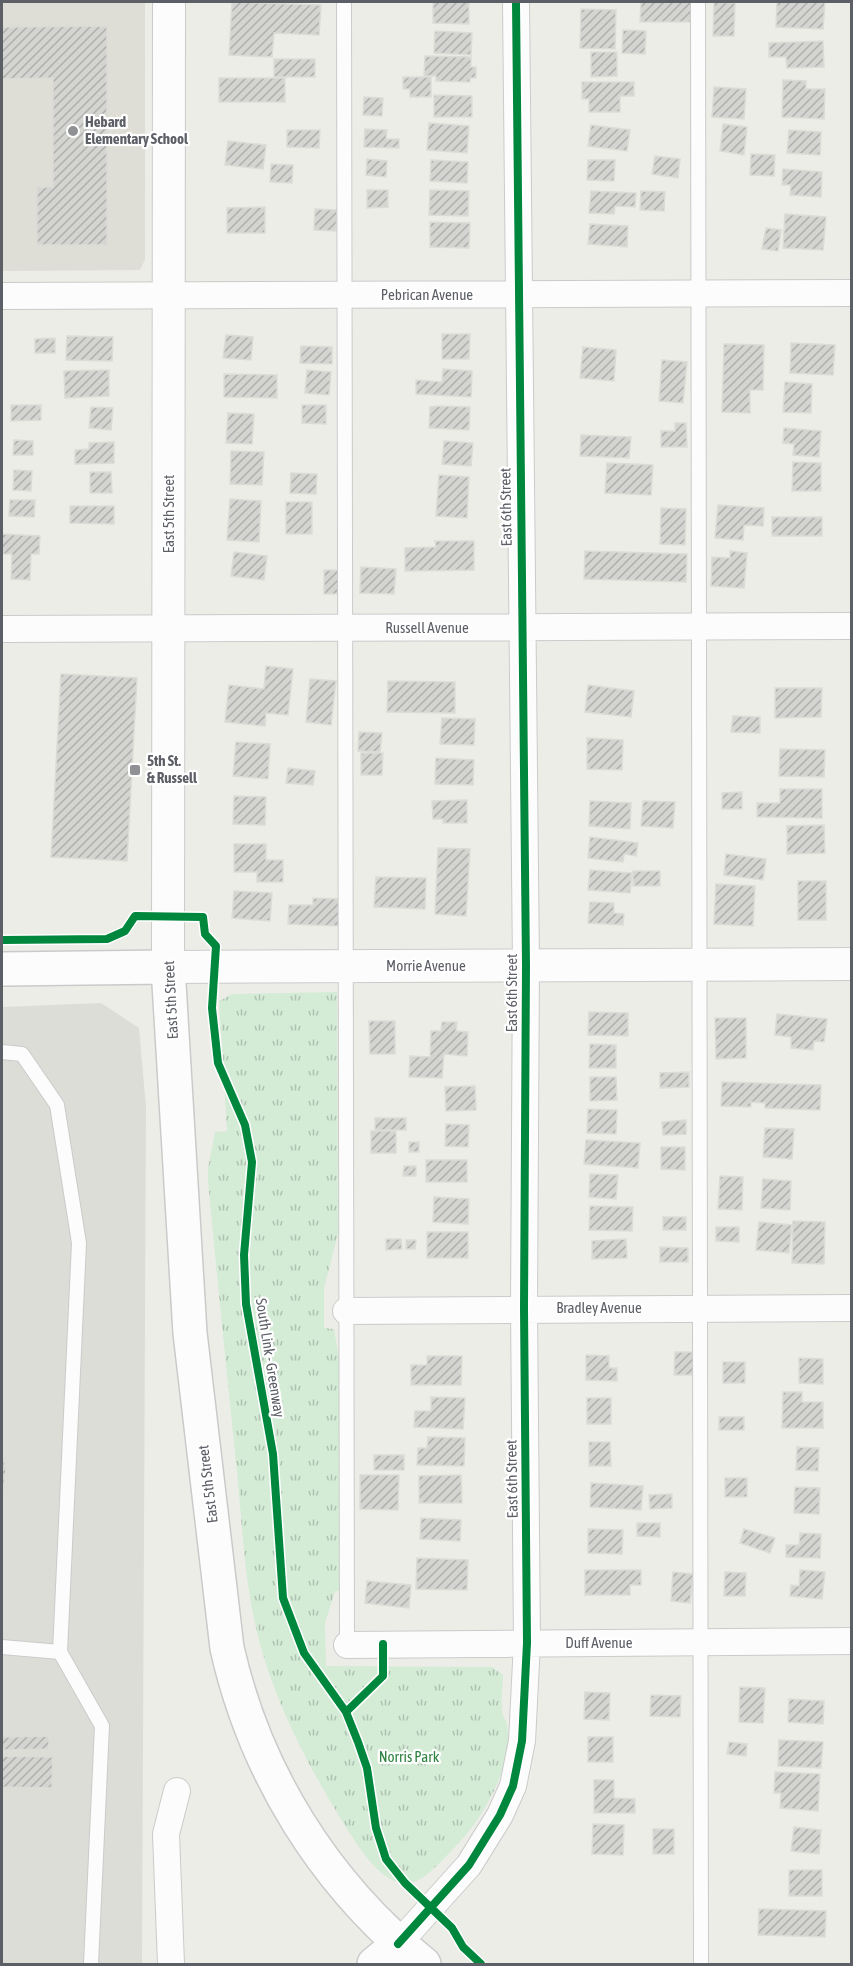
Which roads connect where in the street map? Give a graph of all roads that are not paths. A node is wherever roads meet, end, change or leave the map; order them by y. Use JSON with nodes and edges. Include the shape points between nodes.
{"nodes":[{"id":1,"x":170,"y":2,"type":"edge"},
{"id":2,"x":344,"y":2,"type":"edge"},
{"id":3,"x":516,"y":2,"type":"edge"},
{"id":4,"x":698,"y":2,"type":"edge"},
{"id":5,"x":852,"y":293,"type":"edge"},
{"id":6,"x":518,"y":294,"type":"junction"},
{"id":7,"x":698,"y":294,"type":"junction"},
{"id":8,"x":345,"y":295,"type":"junction"},
{"id":9,"x":2,"y":296,"type":"edge"},
{"id":10,"x":168,"y":296,"type":"junction"},
{"id":11,"x":852,"y":626,"type":"edge"},
{"id":12,"x":521,"y":627,"type":"junction"},
{"id":13,"x":699,"y":627,"type":"junction"},
{"id":14,"x":345,"y":628,"type":"junction"},
{"id":15,"x":2,"y":629,"type":"edge"},
{"id":16,"x":170,"y":629,"type":"junction"},
{"id":17,"x":852,"y":964,"type":"edge"},
{"id":18,"x":526,"y":965,"type":"junction"},
{"id":19,"x":699,"y":965,"type":"junction"},
{"id":20,"x":346,"y":966,"type":"junction"},
{"id":21,"x":168,"y":967,"type":"junction"},
{"id":22,"x":2,"y":969,"type":"edge"},
{"id":23,"x":2,"y":1052,"type":"edge"},
{"id":24,"x":524,"y":1308,"type":"junction"},
{"id":25,"x":852,"y":1308,"type":"edge"},
{"id":26,"x":700,"y":1309,"type":"junction"},
{"id":27,"x":346,"y":1311,"type":"junction"},
{"id":28,"x":852,"y":1641,"type":"edge"},
{"id":29,"x":701,"y":1642,"type":"junction"},
{"id":30,"x":527,"y":1643,"type":"junction"},
{"id":31,"x":347,"y":1645,"type":"joint"},
{"id":32,"x":2,"y":1647,"type":"edge"},
{"id":33,"x":60,"y":1652,"type":"junction"},
{"id":34,"x":177,"y":1791,"type":"dead end"},
{"id":35,"x":386,"y":1954,"type":"edge"},
{"id":36,"x":91,"y":1965,"type":"edge"},
{"id":37,"x":171,"y":1965,"type":"edge"},
{"id":38,"x":424,"y":1965,"type":"edge"},
{"id":39,"x":701,"y":1965,"type":"edge"}],
"edges":[{"from":1,"to":10,"type":"street","name":"East 5th Street"},
{"from":2,"to":8,"type":"lane"},
{"from":3,"to":6,"type":"street","name":"East 6th Street"},
{"from":4,"to":7,"type":"lane"},
{"from":5,"to":7,"type":"street","name":"Pebrican Avenue"},
{"from":6,"to":7,"type":"street","name":"Pebrican Avenue"},
{"from":6,"to":8,"type":"street","name":"Pebrican Avenue"},
{"from":6,"to":12,"type":"street","name":"East 6th Street"},
{"from":7,"to":13,"type":"lane"},
{"from":8,"to":10,"type":"street","name":"Pebrican Avenue"},
{"from":8,"to":14,"type":"lane"},
{"from":9,"to":10,"type":"street","name":"Pebrican Avenue"},
{"from":10,"to":16,"type":"street","name":"East 5th Street"},
{"from":11,"to":13,"type":"street","name":"Russell Avenue"},
{"from":12,"to":13,"type":"street","name":"Russell Avenue"},
{"from":12,"to":14,"type":"street","name":"Russell Avenue"},
{"from":12,"to":18,"type":"street","name":"East 6th Street"},
{"from":13,"to":19,"type":"lane"},
{"from":14,"to":16,"type":"street","name":"Russell Avenue"},
{"from":14,"to":20,"type":"lane"},
{"from":15,"to":16,"type":"street","name":"Russell Avenue"},
{"from":16,"to":21,"type":"street","name":"East 5th Street"},
{"from":17,"to":19,"type":"street","name":"Morrie Avenue"},
{"from":18,"to":19,"type":"street","name":"Morrie Avenue"},
{"from":18,"to":20,"type":"street","name":"Morrie Avenue"},
{"from":18,"to":24,"type":"street","name":"East 6th Street"},
{"from":19,"to":26,"type":"lane"},
{"from":20,"to":21,"type":"street","name":"Morrie Avenue"},
{"from":20,"to":27,"type":"lane"},
{"from":21,"to":22,"type":"main road","name":"Morrie Avenue"},
{"from":21,"to":35,"type":"main road","name":"East 5th Street","via":[[190,1333],[227,1648],[259,1753],[285,1802],[354,1899]]},
{"from":23,"to":33,"type":"lane","via":[[22,1054],[57,1106],[79,1243]]},
{"from":24,"to":26,"type":"street","name":"Bradley Avenue"},
{"from":24,"to":27,"type":"street","name":"Bradley Avenue"},
{"from":24,"to":30,"type":"street","name":"East 6th Street"},
{"from":25,"to":26,"type":"street","name":"Bradley Avenue"},
{"from":26,"to":29,"type":"lane"},
{"from":27,"to":31,"type":"lane"},
{"from":28,"to":29,"type":"street","name":"Duff Avenue"},
{"from":29,"to":30,"type":"street","name":"Duff Avenue"},
{"from":29,"to":39,"type":"lane"},
{"from":30,"to":31,"type":"street","name":"Duff Avenue"},
{"from":30,"to":35,"type":"street","name":"East 6th Street","via":[[522,1741],[513,1786],[500,1815],[470,1865]]},
{"from":32,"to":33,"type":"lane"},
{"from":33,"to":36,"type":"lane","via":[[102,1726]]},
{"from":34,"to":37,"type":"street","via":[[165,1834]]},
{"from":35,"to":38,"type":"main road","name":"East 5th Street"}]}
